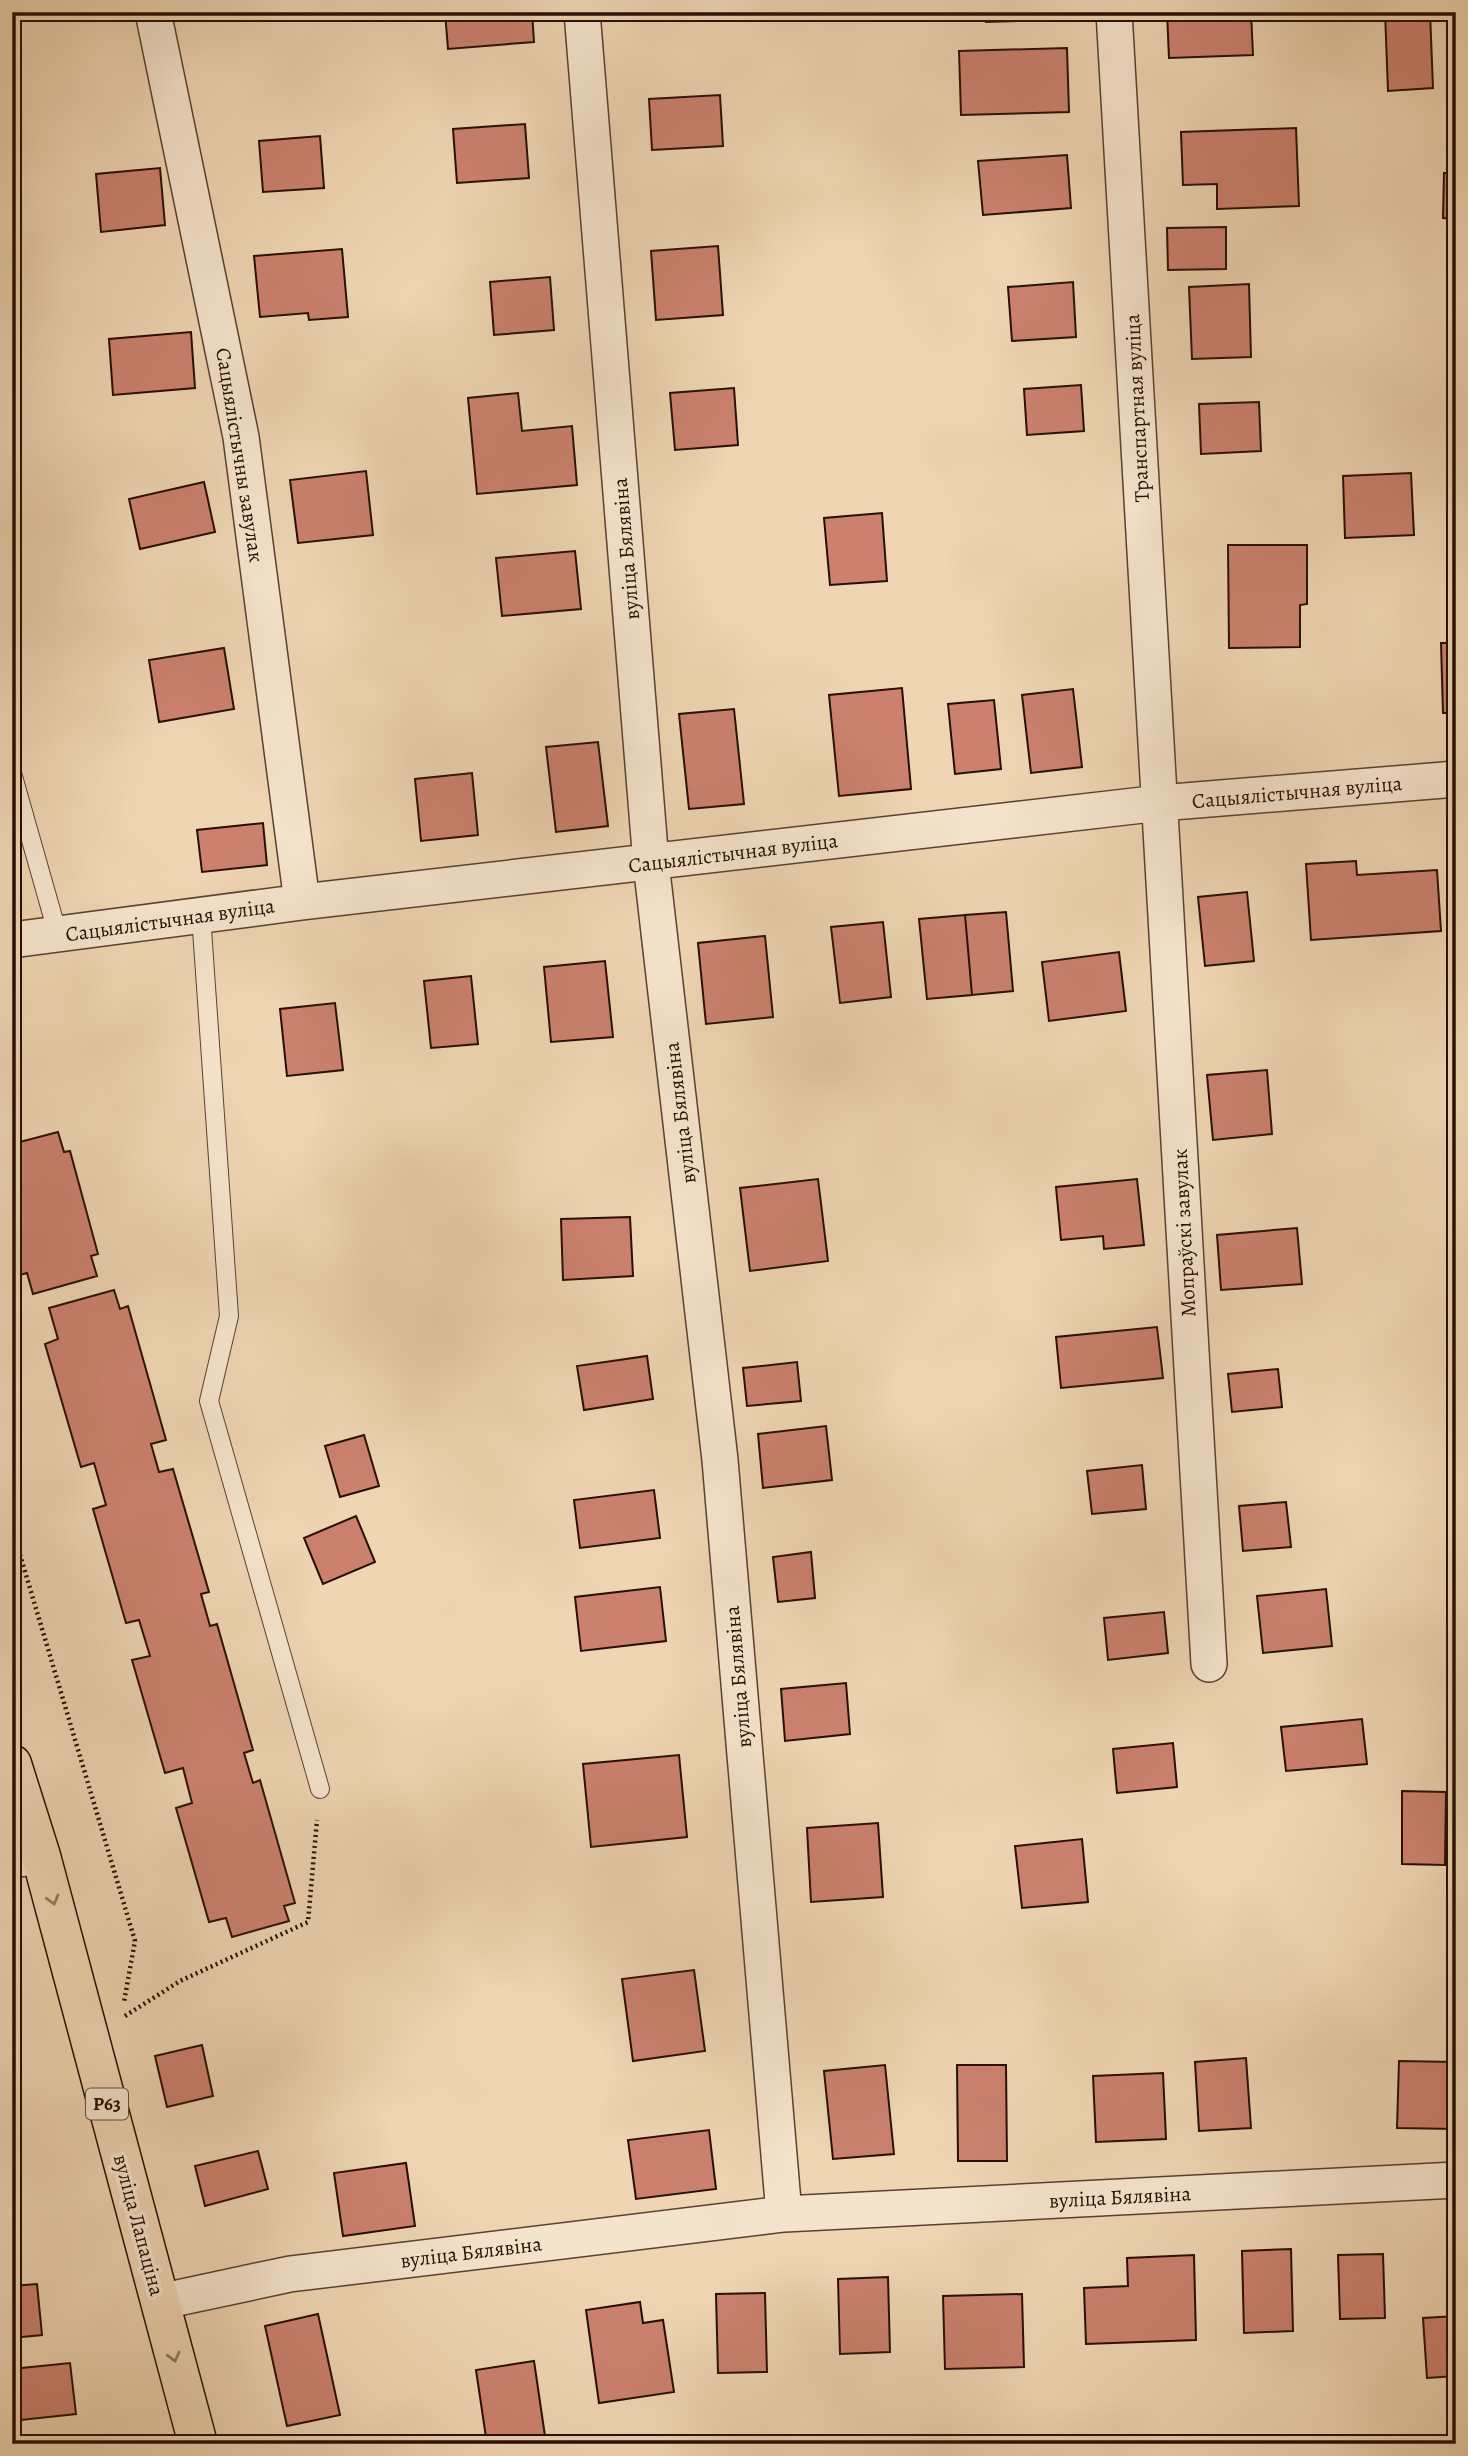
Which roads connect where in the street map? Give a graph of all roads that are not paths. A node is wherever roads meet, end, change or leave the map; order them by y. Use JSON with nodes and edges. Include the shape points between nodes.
{"nodes":[{"id":1,"x":153,"y":12,"type":"edge"},
{"id":2,"x":582,"y":12,"type":"edge"},
{"id":3,"x":1114,"y":12,"type":"edge"},
{"id":4,"x":12,"y":773,"type":"edge"},
{"id":5,"x":1456,"y":779,"type":"edge"},
{"id":6,"x":1160,"y":803,"type":"junction"},
{"id":7,"x":651,"y":863,"type":"junction"},
{"id":8,"x":302,"y":902,"type":"junction"},
{"id":9,"x":201,"y":915,"type":"junction"},
{"id":10,"x":58,"y":935,"type":"junction"},
{"id":11,"x":12,"y":940,"type":"edge"},
{"id":12,"x":1209,"y":1664,"type":"dead end"},
{"id":13,"x":12,"y":1764,"type":"edge"},
{"id":14,"x":320,"y":1789,"type":"road end"},
{"id":15,"x":27,"y":1858,"type":"edge"},
{"id":16,"x":1456,"y":2180,"type":"edge"},
{"id":17,"x":784,"y":2214,"type":"junction"},
{"id":18,"x":159,"y":2302,"type":"junction"},
{"id":19,"x":198,"y":2444,"type":"edge"}],
"edges":[{"from":1,"to":8,"type":"street","name":"Сацыялістычны завулак","via":[[242,437]]},
{"from":2,"to":7,"type":"street","name":"вуліца Бялявіна"},
{"from":3,"to":6,"type":"street","name":"Транспартная вуліца"},
{"from":4,"to":10,"type":"lane"},
{"from":5,"to":6,"type":"street","name":"Сацыялістычная вуліца"},
{"from":6,"to":7,"type":"street","name":"Сацыялістычная вуліца"},
{"from":6,"to":12,"type":"street","name":"Мопраўскі завулак"},
{"from":7,"to":8,"type":"street","name":"Сацыялістычная вуліца"},
{"from":7,"to":17,"type":"street","name":"вуліца Бялявіна","via":[[720,1460]]},
{"from":8,"to":9,"type":"street","name":"Сацыялістычная вуліца"},
{"from":9,"to":10,"type":"street","name":"Сацыялістычная вуліца"},
{"from":9,"to":14,"type":"lane","via":[[229,1316],[209,1401]]},
{"from":10,"to":11,"type":"street","name":"Сацыялістычная вуліца"},
{"from":13,"to":15,"type":"main road","name":"вуліца Лапаціна","number":"Р63"},
{"from":15,"to":18,"type":"main road","name":"вуліца Лапаціна","number":"Р63","one_way":true},
{"from":16,"to":17,"type":"street","name":"вуліца Бялявіна"},
{"from":17,"to":18,"type":"street","name":"вуліца Бялявіна","via":[[290,2274]]},
{"from":18,"to":19,"type":"main road","name":"вуліца Лапаціна","number":"Р63","one_way":true}]}
